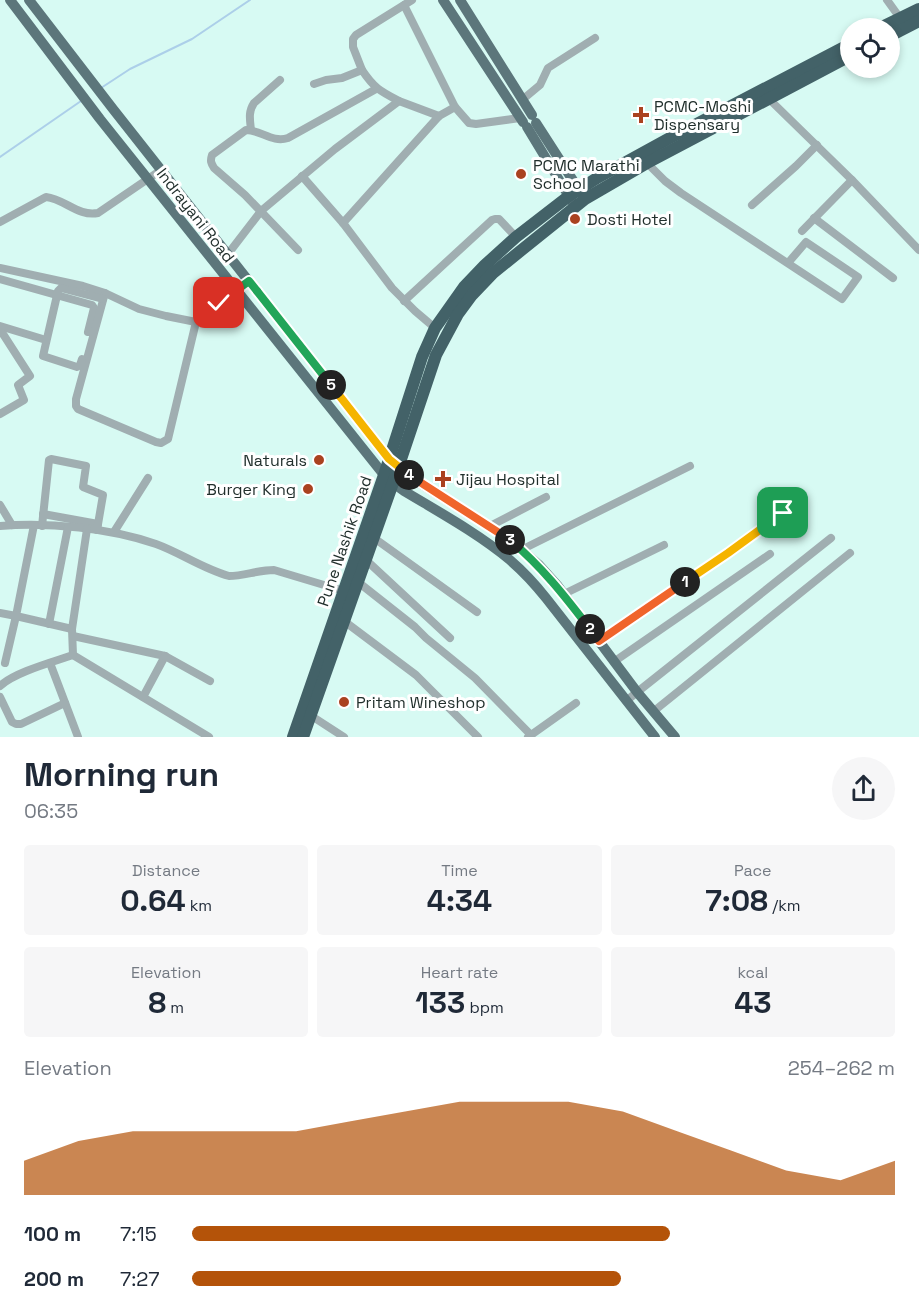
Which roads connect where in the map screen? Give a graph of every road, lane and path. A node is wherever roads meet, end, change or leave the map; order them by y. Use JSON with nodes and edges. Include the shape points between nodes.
{"nodes":[{"id":1,"x":10,"y":0,"type":"edge"},
{"id":2,"x":29,"y":0,"type":"edge"},
{"id":3,"x":443,"y":0,"type":"edge"},
{"id":4,"x":460,"y":0,"type":"edge"},
{"id":5,"x":887,"y":0,"type":"edge"},
{"id":6,"x":408,"y":2,"type":"edge"},
{"id":7,"x":919,"y":9,"type":"edge"},
{"id":8,"x":900,"y":18,"type":"joint"},
{"id":9,"x":919,"y":21,"type":"edge"},
{"id":10,"x":900,"y":31,"type":"edge"},
{"id":11,"x":595,"y":38,"type":"dead end"},
{"id":12,"x":840,"y":49,"type":"edge"},
{"id":13,"x":840,"y":61,"type":"edge"},
{"id":14,"x":362,"y":70,"type":"junction"},
{"id":15,"x":280,"y":80,"type":"dead end"},
{"id":16,"x":314,"y":84,"type":"dead end"},
{"id":17,"x":376,"y":89,"type":"junction"},
{"id":18,"x":769,"y":99,"type":"junction"},
{"id":19,"x":399,"y":100,"type":"junction"},
{"id":20,"x":522,"y":100,"type":"junction"},
{"id":21,"x":455,"y":107,"type":"junction"},
{"id":22,"x":439,"y":116,"type":"junction"},
{"id":23,"x":528,"y":121,"type":"junction"},
{"id":24,"x":251,"y":130,"type":"junction"},
{"id":25,"x":817,"y":145,"type":"junction"},
{"id":26,"x":647,"y":163,"type":"junction"},
{"id":27,"x":161,"y":170,"type":"junction"},
{"id":28,"x":302,"y":176,"type":"junction"},
{"id":29,"x":149,"y":178,"type":"junction"},
{"id":30,"x":852,"y":180,"type":"junction"},
{"id":31,"x":577,"y":197,"type":"junction"},
{"id":32,"x":752,"y":205,"type":"dead end"},
{"id":33,"x":261,"y":212,"type":"junction"},
{"id":34,"x":814,"y":218,"type":"junction"},
{"id":35,"x":0,"y":222,"type":"edge"},
{"id":36,"x":343,"y":223,"type":"junction"},
{"id":37,"x":802,"y":231,"type":"dead end"},
{"id":38,"x":516,"y":237,"type":"junction"},
{"id":39,"x":298,"y":250,"type":"dead end"},
{"id":40,"x":919,"y":250,"type":"edge"},
{"id":41,"x":228,"y":254,"type":"junction"},
{"id":42,"x":788,"y":263,"type":"junction"},
{"id":43,"x":0,"y":268,"type":"edge"},
{"id":44,"x":893,"y":278,"type":"dead end"},
{"id":45,"x":0,"y":279,"type":"edge"},
{"id":46,"x":249,"y":281,"type":"junction"},
{"id":47,"x":237,"y":290,"type":"junction"},
{"id":48,"x":57,"y":295,"type":"junction"},
{"id":49,"x":104,"y":296,"type":"junction"},
{"id":50,"x":404,"y":302,"type":"junction"},
{"id":51,"x":198,"y":318,"type":"junction"},
{"id":52,"x":0,"y":326,"type":"edge"},
{"id":53,"x":435,"y":327,"type":"junction"},
{"id":54,"x":0,"y":333,"type":"edge"},
{"id":55,"x":46,"y":340,"type":"junction"},
{"id":56,"x":0,"y":414,"type":"edge"},
{"id":57,"x":394,"y":463,"type":"junction"},
{"id":58,"x":690,"y":466,"type":"dead end"},
{"id":59,"x":148,"y":478,"type":"dead end"},
{"id":60,"x":389,"y":479,"type":"junction"},
{"id":61,"x":546,"y":497,"type":"dead end"},
{"id":62,"x":0,"y":505,"type":"edge"},
{"id":63,"x":783,"y":513,"type":"dead end"},
{"id":64,"x":43,"y":514,"type":"junction"},
{"id":65,"x":12,"y":525,"type":"junction"},
{"id":66,"x":38,"y":525,"type":"junction"},
{"id":67,"x":0,"y":526,"type":"edge"},
{"id":68,"x":490,"y":526,"type":"junction"},
{"id":69,"x":68,"y":527,"type":"junction"},
{"id":70,"x":98,"y":527,"type":"junction"},
{"id":71,"x":87,"y":529,"type":"junction"},
{"id":72,"x":114,"y":532,"type":"junction"},
{"id":73,"x":374,"y":538,"type":"junction"},
{"id":74,"x":831,"y":538,"type":"dead end"},
{"id":75,"x":664,"y":545,"type":"dead end"},
{"id":76,"x":521,"y":550,"type":"junction"},
{"id":77,"x":850,"y":553,"type":"dead end"},
{"id":78,"x":770,"y":554,"type":"dead end"},
{"id":79,"x":366,"y":560,"type":"junction"},
{"id":80,"x":358,"y":582,"type":"junction"},
{"id":81,"x":344,"y":591,"type":"junction"},
{"id":82,"x":564,"y":594,"type":"junction"},
{"id":83,"x":477,"y":612,"type":"dead end"},
{"id":84,"x":0,"y":613,"type":"edge"},
{"id":85,"x":16,"y":616,"type":"junction"},
{"id":86,"x":344,"y":621,"type":"junction"},
{"id":87,"x":49,"y":624,"type":"junction"},
{"id":88,"x":73,"y":632,"type":"junction"},
{"id":89,"x":450,"y":638,"type":"dead end"},
{"id":90,"x":599,"y":641,"type":"junction"},
{"id":91,"x":73,"y":655,"type":"junction"},
{"id":92,"x":165,"y":656,"type":"junction"},
{"id":93,"x":615,"y":661,"type":"junction"},
{"id":94,"x":5,"y":663,"type":"dead end"},
{"id":95,"x":50,"y":663,"type":"junction"},
{"id":96,"x":210,"y":681,"type":"dead end"},
{"id":97,"x":0,"y":686,"type":"edge"},
{"id":98,"x":638,"y":692,"type":"junction"},
{"id":99,"x":0,"y":697,"type":"edge"},
{"id":100,"x":143,"y":697,"type":"junction"},
{"id":101,"x":626,"y":701,"type":"junction"},
{"id":102,"x":65,"y":703,"type":"junction"},
{"id":103,"x":576,"y":703,"type":"dead end"},
{"id":104,"x":654,"y":711,"type":"junction"},
{"id":105,"x":310,"y":715,"type":"junction"},
{"id":106,"x":530,"y":736,"type":"edge"},
{"id":107,"x":78,"y":737,"type":"edge"},
{"id":108,"x":209,"y":737,"type":"edge"},
{"id":109,"x":293,"y":737,"type":"edge"},
{"id":110,"x":303,"y":737,"type":"edge"},
{"id":111,"x":344,"y":737,"type":"edge"},
{"id":112,"x":478,"y":737,"type":"edge"},
{"id":113,"x":655,"y":737,"type":"edge"},
{"id":114,"x":675,"y":737,"type":"edge"}],
"edges":[{"from":1,"to":29,"type":"main road","name":"Indrayani Road"},
{"from":2,"to":27,"type":"main road","name":"Indrayani Road"},
{"from":3,"to":23,"type":"main road"},
{"from":4,"to":20,"type":"main road"},
{"from":5,"to":8,"type":"street"},
{"from":6,"to":14,"type":"street","via":[[353,39]]},
{"from":6,"to":21,"type":"street"},
{"from":7,"to":8,"type":"highway"},
{"from":9,"to":10,"type":"highway"},
{"from":11,"to":20,"type":"street","via":[[548,68],[540,85]]},
{"from":12,"to":31,"type":"highway","name":"Pune Nashik Road","via":[[668,139]]},
{"from":13,"to":18,"type":"highway","name":"Pune Nashik Road"},
{"from":14,"to":16,"type":"street"},
{"from":14,"to":17,"type":"street"},
{"from":15,"to":24,"type":"street","via":[[254,103],[249,117]]},
{"from":17,"to":19,"type":"street"},
{"from":17,"to":24,"type":"street","via":[[282,140]]},
{"from":18,"to":25,"type":"street"},
{"from":18,"to":26,"type":"highway","name":"Pune Nashik Road"},
{"from":19,"to":22,"type":"street"},
{"from":19,"to":28,"type":"street"},
{"from":20,"to":23,"type":"main road"},
{"from":21,"to":22,"type":"street"},
{"from":21,"to":23,"type":"street","via":[[469,123]]},
{"from":22,"to":36,"type":"street"},
{"from":23,"to":31,"type":"main road"},
{"from":24,"to":33,"type":"street","via":[[240,133],[210,159],[214,168]]},
{"from":25,"to":30,"type":"street"},
{"from":25,"to":32,"type":"street"},
{"from":26,"to":31,"type":"highway","name":"Pune Nashik Road"},
{"from":26,"to":42,"type":"street","via":[[681,193]]},
{"from":27,"to":29,"type":"street"},
{"from":27,"to":41,"type":"main road","name":"Indrayani Road"},
{"from":28,"to":33,"type":"street"},
{"from":28,"to":36,"type":"street"},
{"from":29,"to":35,"type":"street","via":[[98,213],[84,214],[45,197]]},
{"from":29,"to":47,"type":"main road","name":"Indrayani Road"},
{"from":30,"to":34,"type":"street"},
{"from":30,"to":40,"type":"street"},
{"from":31,"to":38,"type":"highway","name":"Pune Nashik Road"},
{"from":31,"to":57,"type":"highway","name":"Pune Nashik Road","via":[[493,273],[458,314],[436,355]]},
{"from":33,"to":39,"type":"street"},
{"from":33,"to":41,"type":"street"},
{"from":34,"to":37,"type":"street"},
{"from":34,"to":44,"type":"street"},
{"from":36,"to":50,"type":"street"},
{"from":38,"to":50,"type":"street","via":[[499,219],[492,220]]},
{"from":38,"to":53,"type":"highway","name":"Pune Nashik Road","via":[[464,287]]},
{"from":41,"to":46,"type":"main road","name":"Indrayani Road"},
{"from":42,"to":42,"type":"street","via":[[842,299],[858,277],[806,243]]},
{"from":43,"to":49,"type":"street","via":[[83,286]]},
{"from":45,"to":48,"type":"street"},
{"from":46,"to":47,"type":"street"},
{"from":46,"to":57,"type":"main road","name":"Indrayani Road"},
{"from":47,"to":51,"type":"street","via":[[214,311]]},
{"from":47,"to":60,"type":"main road","name":"Indrayani Road"},
{"from":48,"to":49,"type":"street","via":[[61,288]]},
{"from":48,"to":55,"type":"street"},
{"from":48,"to":55,"type":"street","via":[[94,307],[80,366],[43,357]]},
{"from":49,"to":51,"type":"street","via":[[166,316]]},
{"from":49,"to":51,"type":"street","via":[[76,406],[156,442],[168,439]]},
{"from":50,"to":53,"type":"street"},
{"from":52,"to":55,"type":"street"},
{"from":53,"to":57,"type":"highway","name":"Pune Nashik Road","via":[[422,357]]},
{"from":54,"to":56,"type":"street","via":[[30,376],[18,385],[24,400]]},
{"from":57,"to":60,"type":"highway","name":"Pune Nashik Road"},
{"from":57,"to":68,"type":"main road","name":"Indrayani Road"},
{"from":58,"to":76,"type":"street"},
{"from":59,"to":72,"type":"street"},
{"from":60,"to":73,"type":"highway","name":"Pune Nashik Road"},
{"from":60,"to":81,"type":"highway","name":"Pune Nashik Road"},
{"from":60,"to":101,"type":"main road","name":"Indrayani Road","via":[[488,543],[528,576]]},
{"from":61,"to":68,"type":"street"},
{"from":62,"to":65,"type":"street"},
{"from":63,"to":90,"type":"street"},
{"from":64,"to":66,"type":"street"},
{"from":64,"to":70,"type":"street"},
{"from":64,"to":70,"type":"street","via":[[48,460],[86,466],[83,487],[103,495]]},
{"from":65,"to":66,"type":"street"},
{"from":65,"to":67,"type":"street"},
{"from":66,"to":69,"type":"street"},
{"from":66,"to":85,"type":"street"},
{"from":68,"to":76,"type":"main road","name":"Indrayani Road"},
{"from":69,"to":71,"type":"street"},
{"from":69,"to":87,"type":"street"},
{"from":70,"to":71,"type":"street"},
{"from":70,"to":72,"type":"street"},
{"from":71,"to":88,"type":"street"},
{"from":72,"to":81,"type":"street","via":[[158,544],[228,576],[273,570]]},
{"from":73,"to":79,"type":"highway","name":"Pune Nashik Road"},
{"from":73,"to":83,"type":"street"},
{"from":74,"to":98,"type":"street"},
{"from":75,"to":82,"type":"street"},
{"from":76,"to":82,"type":"main road","name":"Indrayani Road"},
{"from":77,"to":104,"type":"street"},
{"from":78,"to":93,"type":"street"},
{"from":79,"to":80,"type":"highway","name":"Pune Nashik Road"},
{"from":79,"to":89,"type":"street"},
{"from":80,"to":86,"type":"highway","name":"Pune Nashik Road"},
{"from":80,"to":106,"type":"street","via":[[475,678]]},
{"from":81,"to":109,"type":"highway","name":"Pune Nashik Road"},
{"from":82,"to":90,"type":"main road","name":"Indrayani Road"},
{"from":84,"to":85,"type":"street"},
{"from":85,"to":87,"type":"street"},
{"from":85,"to":94,"type":"street"},
{"from":86,"to":105,"type":"highway","name":"Pune Nashik Road"},
{"from":86,"to":112,"type":"street","via":[[416,675]]},
{"from":87,"to":88,"type":"street"},
{"from":88,"to":91,"type":"street"},
{"from":88,"to":92,"type":"street"},
{"from":90,"to":93,"type":"main road","name":"Indrayani Road"},
{"from":91,"to":95,"type":"street"},
{"from":91,"to":100,"type":"street"},
{"from":92,"to":96,"type":"street"},
{"from":92,"to":100,"type":"street"},
{"from":93,"to":98,"type":"main road","name":"Indrayani Road"},
{"from":95,"to":97,"type":"street"},
{"from":95,"to":102,"type":"street"},
{"from":98,"to":101,"type":"street"},
{"from":98,"to":104,"type":"main road","name":"Indrayani Road"},
{"from":99,"to":102,"type":"street","via":[[16,724]]},
{"from":100,"to":108,"type":"street"},
{"from":101,"to":113,"type":"main road","name":"Indrayani Road"},
{"from":102,"to":107,"type":"street"},
{"from":103,"to":106,"type":"street"},
{"from":104,"to":114,"type":"main road","name":"Indrayani Road"},
{"from":105,"to":110,"type":"highway","name":"Pune Nashik Road"},
{"from":105,"to":111,"type":"street"}]}
